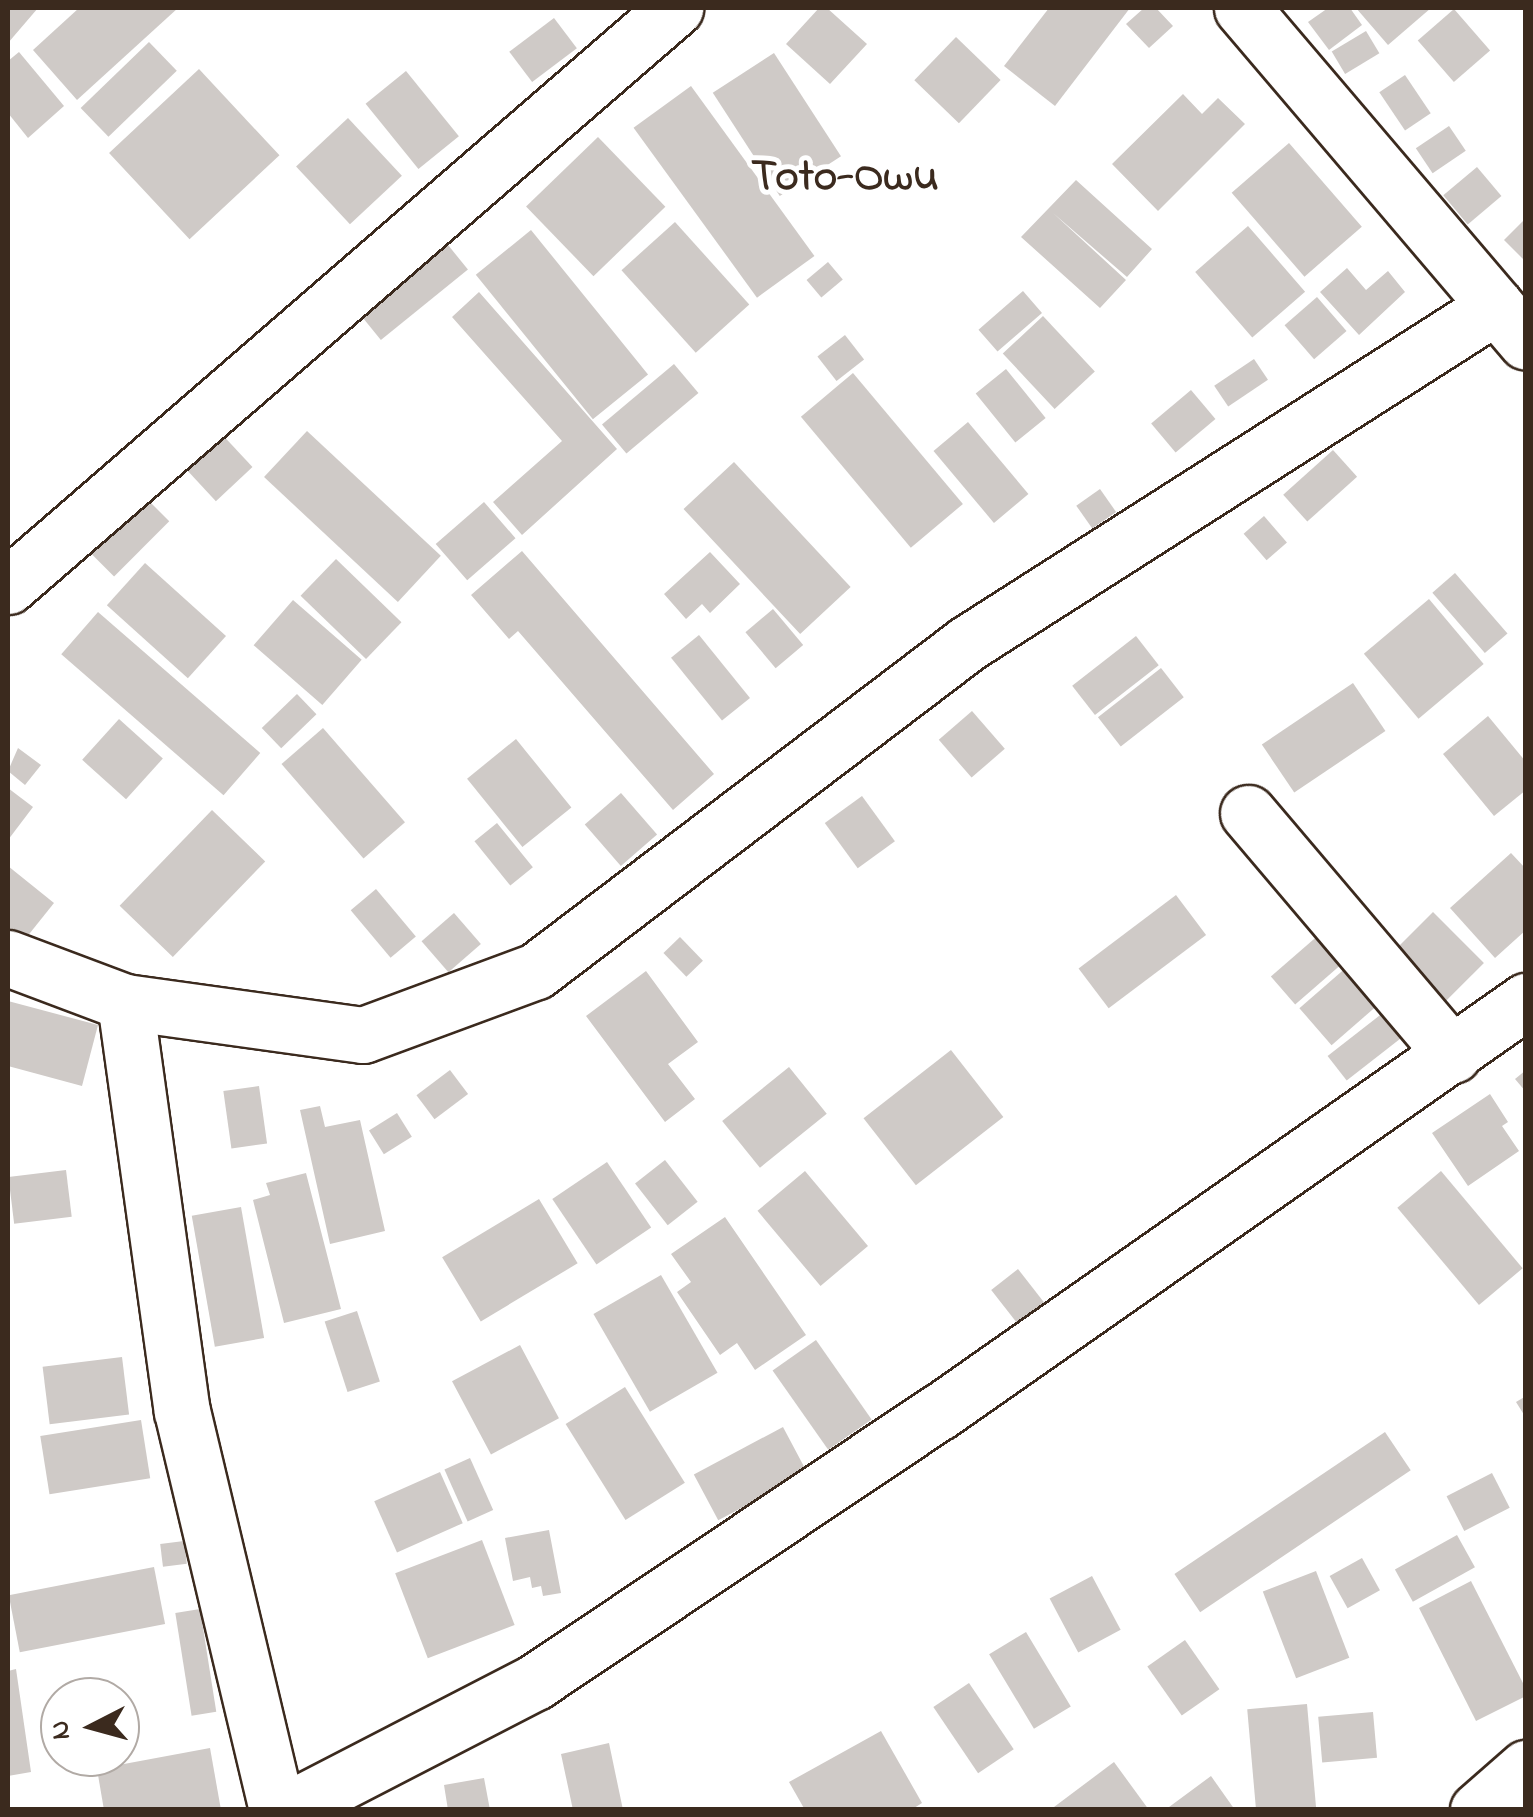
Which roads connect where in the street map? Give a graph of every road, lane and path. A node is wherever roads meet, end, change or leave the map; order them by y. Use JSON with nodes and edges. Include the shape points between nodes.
{"nodes":[{"id":1,"x":675,"y":8,"type":"edge"},
{"id":2,"x":1242,"y":8,"type":"edge"},
{"id":3,"x":1510,"y":324,"type":"edge"},
{"id":4,"x":8,"y":586,"type":"edge"},
{"id":5,"x":1248,"y":812,"type":"dead end"},
{"id":6,"x":8,"y":958,"type":"edge"},
{"id":7,"x":1526,"y":1001,"type":"edge"},
{"id":8,"x":125,"y":1002,"type":"junction"},
{"id":9,"x":1454,"y":1055,"type":"junction"},
{"id":10,"x":1526,"y":1768,"type":"edge"},
{"id":11,"x":278,"y":1810,"type":"edge"},
{"id":12,"x":287,"y":1810,"type":"edge"},
{"id":13,"x":1478,"y":1810,"type":"edge"}],
"edges":[{"from":1,"to":4,"type":"street"},
{"from":2,"to":3,"type":"street"},
{"from":3,"to":8,"type":"street","via":[[968,642],[536,971],[363,1035]]},
{"from":5,"to":9,"type":"street"},
{"from":6,"to":8,"type":"street"},
{"from":7,"to":9,"type":"street"},
{"from":8,"to":11,"type":"street","via":[[182,1411]]},
{"from":9,"to":12,"type":"street","via":[[536,1682]]},
{"from":10,"to":13,"type":"street"}]}
